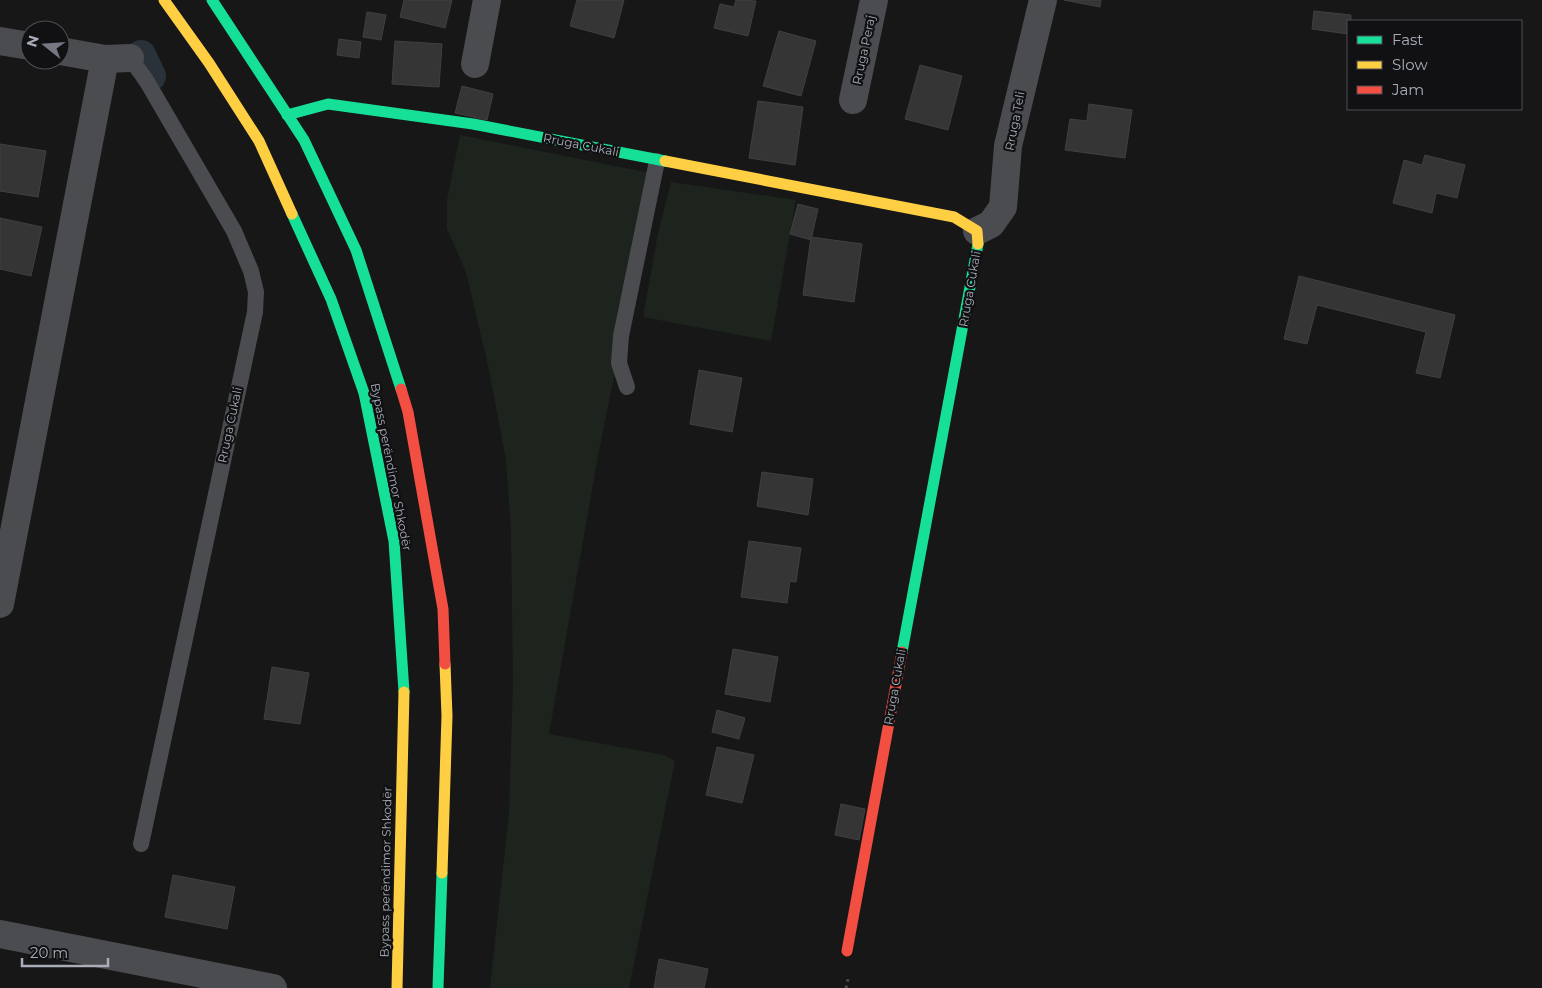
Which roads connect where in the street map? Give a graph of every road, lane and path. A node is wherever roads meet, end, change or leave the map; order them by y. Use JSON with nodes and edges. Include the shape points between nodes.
{"nodes":[{"id":1,"x":164,"y":0,"type":"edge"},
{"id":2,"x":212,"y":0,"type":"edge"},
{"id":3,"x":488,"y":0,"type":"edge"},
{"id":4,"x":874,"y":0,"type":"edge"},
{"id":5,"x":1043,"y":0,"type":"edge"},
{"id":6,"x":0,"y":41,"type":"edge"},
{"id":7,"x":20,"y":44,"type":"edge"},
{"id":8,"x":70,"y":52,"type":"edge"},
{"id":9,"x":117,"y":58,"type":"junction"},
{"id":10,"x":475,"y":64,"type":"dead end"},
{"id":11,"x":853,"y":100,"type":"dead end"},
{"id":12,"x":287,"y":114,"type":"junction"},
{"id":13,"x":657,"y":160,"type":"junction"},
{"id":14,"x":977,"y":231,"type":"junction"},
{"id":15,"x":627,"y":388,"type":"dead end"},
{"id":16,"x":0,"y":604,"type":"edge"},
{"id":17,"x":141,"y":844,"type":"dead end"},
{"id":18,"x":0,"y":934,"type":"edge"},
{"id":19,"x":847,"y":951,"type":"dead end"},
{"id":20,"x":273,"y":988,"type":"edge"},
{"id":21,"x":397,"y":988,"type":"edge"},
{"id":22,"x":438,"y":988,"type":"edge"}],
"edges":[{"from":1,"to":21,"type":"main road","name":"Bypass perëndimor Shkodër","via":[[259,140],[331,299],[364,393],[394,541],[404,698]]},
{"from":2,"to":12,"type":"main road","name":"Bypass perëndimor Shkodër"},
{"from":3,"to":10,"type":"street"},
{"from":4,"to":11,"type":"street","name":"Rruga Peraj"},
{"from":5,"to":14,"type":"street","name":"Rruga Teli","via":[[1008,146],[1003,207],[991,224]]},
{"from":6,"to":7,"type":"street"},
{"from":8,"to":9,"type":"street"},
{"from":9,"to":16,"type":"street"},
{"from":9,"to":17,"type":"lane","name":"Rruga Cukali","via":[[146,80],[234,231],[256,292]]},
{"from":12,"to":13,"type":"main road","name":"Rruga Cukali","via":[[328,104],[473,124]]},
{"from":12,"to":22,"type":"main road","name":"Bypass perëndimor Shkodër","via":[[304,140],[356,250],[408,412],[432,541],[443,609],[447,716]]},
{"from":13,"to":14,"type":"main road","name":"Rruga Cukali","via":[[954,217]]},
{"from":13,"to":15,"type":"lane","via":[[621,336],[619,362]]},
{"from":14,"to":19,"type":"main road","name":"Rruga Cukali","via":[[978,251]]},
{"from":18,"to":20,"type":"street"}]}
